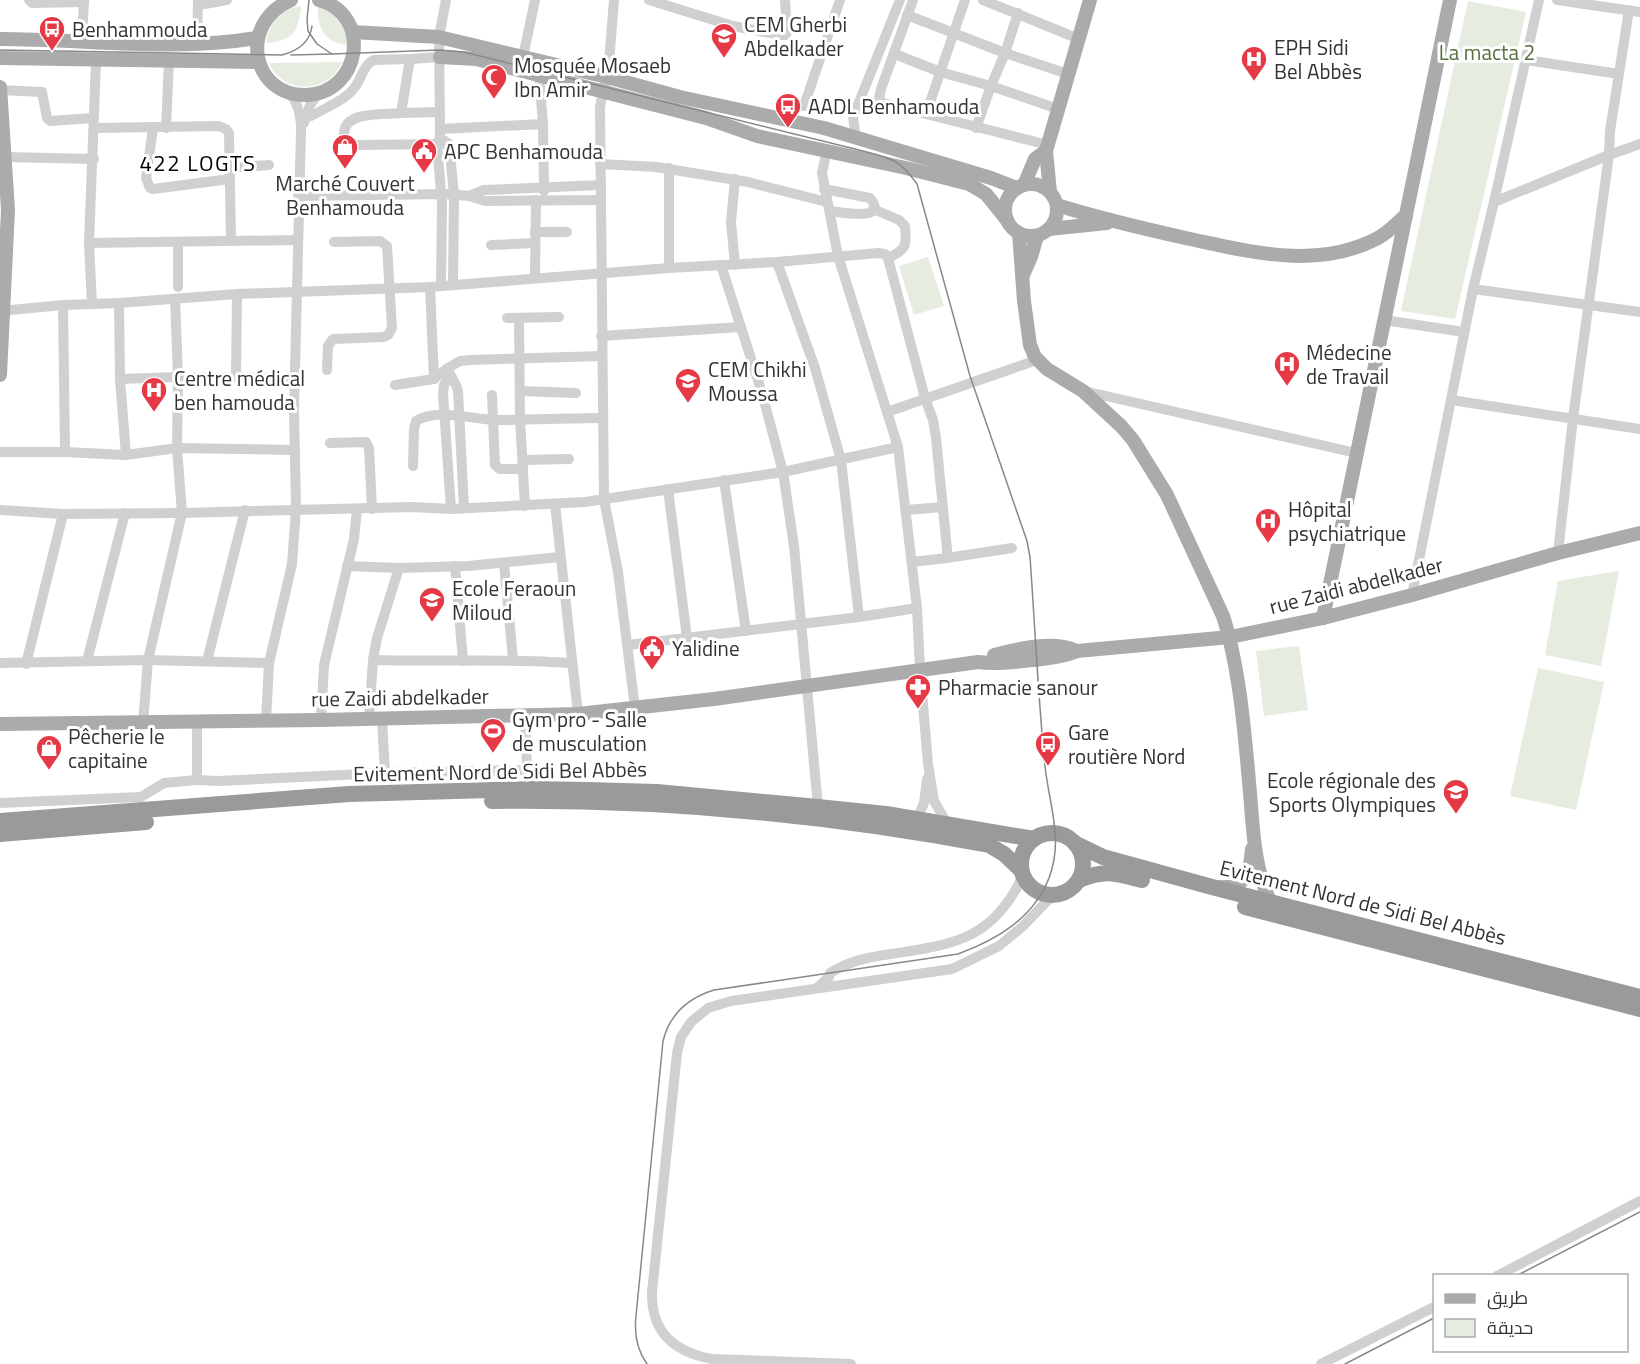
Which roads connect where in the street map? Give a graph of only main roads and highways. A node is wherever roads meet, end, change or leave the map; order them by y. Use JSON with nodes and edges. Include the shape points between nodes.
{"nodes":[{"id":1,"x":291,"y":0,"type":"edge"},
{"id":2,"x":323,"y":0,"type":"edge"},
{"id":3,"x":1090,"y":0,"type":"edge"},
{"id":4,"x":1450,"y":0,"type":"edge"},
{"id":5,"x":352,"y":32,"type":"junction"},
{"id":6,"x":257,"y":38,"type":"junction"},
{"id":7,"x":0,"y":39,"type":"edge"},
{"id":8,"x":440,"y":57,"type":"road end"},
{"id":9,"x":0,"y":58,"type":"edge"},
{"id":10,"x":259,"y":62,"type":"junction"},
{"id":11,"x":0,"y":89,"type":"edge"},
{"id":12,"x":1,"y":121,"type":"edge"},
{"id":13,"x":1047,"y":148,"type":"junction"},
{"id":14,"x":1021,"y":187,"type":"junction"},
{"id":15,"x":1050,"y":192,"type":"junction"},
{"id":16,"x":1057,"y":205,"type":"junction"},
{"id":17,"x":1406,"y":214,"type":"junction"},
{"id":18,"x":1007,"y":220,"type":"junction"},
{"id":19,"x":1118,"y":224,"type":"junction"},
{"id":20,"x":1043,"y":232,"type":"junction"},
{"id":21,"x":1019,"y":233,"type":"junction"},
{"id":22,"x":1023,"y":274,"type":"junction"},
{"id":23,"x":2,"y":311,"type":"edge"},
{"id":24,"x":0,"y":375,"type":"edge"},
{"id":25,"x":1640,"y":533,"type":"edge"},
{"id":26,"x":1323,"y":618,"type":"junction"},
{"id":27,"x":1230,"y":637,"type":"junction"},
{"id":28,"x":0,"y":724,"type":"edge"},
{"id":29,"x":0,"y":821,"type":"edge"},
{"id":30,"x":0,"y":834,"type":"edge"},
{"id":31,"x":1254,"y":838,"type":"junction"},
{"id":32,"x":1034,"y":839,"type":"junction"},
{"id":33,"x":1076,"y":844,"type":"junction"},
{"id":34,"x":1022,"y":873,"type":"junction"},
{"id":35,"x":1079,"y":880,"type":"junction"},
{"id":36,"x":1212,"y":887,"type":"junction"},
{"id":37,"x":1270,"y":901,"type":"junction"},
{"id":38,"x":1640,"y":997,"type":"edge"},
{"id":39,"x":1640,"y":1009,"type":"edge"}],
"edges":[{"from":1,"to":6,"type":"main road","via":[[269,14]]},
{"from":2,"to":5,"type":"main road","via":[[337,9]]},
{"from":3,"to":13,"type":"main road"},
{"from":4,"to":17,"type":"main road"},
{"from":5,"to":10,"type":"main road","via":[[354,54],[345,75],[318,94],[290,93],[271,81]]},
{"from":5,"to":14,"type":"main road","via":[[439,37],[800,123]]},
{"from":6,"to":7,"type":"main road","via":[[197,43]]},
{"from":6,"to":10,"type":"main road"},
{"from":8,"to":18,"type":"main road","via":[[476,59],[706,118],[757,136],[969,184],[986,194]]},
{"from":9,"to":10,"type":"main road"},
{"from":11,"to":12,"type":"main road"},
{"from":12,"to":23,"type":"main road","via":[[8,219]]},
{"from":13,"to":14,"type":"main road","via":[[1035,159]]},
{"from":13,"to":15,"type":"main road"},
{"from":14,"to":15,"type":"main road","via":[[1038,185]]},
{"from":14,"to":18,"type":"main road","via":[[1006,202]]},
{"from":15,"to":16,"type":"main road"},
{"from":16,"to":19,"type":"main road"},
{"from":16,"to":20,"type":"main road","via":[[1056,218]]},
{"from":17,"to":19,"type":"main road","via":[[1389,231],[1371,241],[1308,256],[1257,252]]},
{"from":17,"to":26,"type":"main road"},
{"from":18,"to":21,"type":"main road"},
{"from":19,"to":20,"type":"main road"},
{"from":20,"to":21,"type":"main road"},
{"from":20,"to":22,"type":"main road"},
{"from":21,"to":22,"type":"main road"},
{"from":22,"to":27,"type":"main road","via":[[1030,345],[1037,360],[1083,391],[1121,426],[1143,455],[1160,483]]},
{"from":23,"to":24,"type":"main road"},
{"from":25,"to":26,"type":"main road","name":"rue Zaidi abdelkader"},
{"from":26,"to":27,"type":"main road","name":"rue Zaidi abdelkader"},
{"from":27,"to":28,"type":"main road","name":"rue Zaidi abdelkader","via":[[1077,651],[1062,646],[1037,648],[998,654],[978,662],[578,714]]},
{"from":27,"to":31,"type":"main road"},
{"from":29,"to":32,"type":"highway","name":"Evitement Nord de Sidi Bel Abbès","via":[[376,794],[587,789],[818,807]]},
{"from":30,"to":34,"type":"highway","name":"Evitement Nord de Sidi Bel Abbès","via":[[350,806],[509,801],[647,803],[942,836],[989,845]]},
{"from":31,"to":36,"type":"main road","via":[[1245,877],[1232,888]]},
{"from":31,"to":37,"type":"main road"},
{"from":32,"to":33,"type":"highway","via":[[1056,833]]},
{"from":32,"to":34,"type":"highway","via":[[1023,853]]},
{"from":33,"to":35,"type":"highway","via":[[1083,858]]},
{"from":33,"to":36,"type":"highway","name":"Evitement Nord de Sidi Bel Abbès","via":[[1103,857]]},
{"from":34,"to":35,"type":"highway","via":[[1033,890],[1052,896],[1063,894]]},
{"from":35,"to":39,"type":"highway","name":"Evitement Nord de Sidi Bel Abbès","via":[[1102,872],[1120,874]]},
{"from":36,"to":37,"type":"highway","name":"Evitement Nord de Sidi Bel Abbès"},
{"from":37,"to":38,"type":"highway","name":"Evitement Nord de Sidi Bel Abbès"}]}
